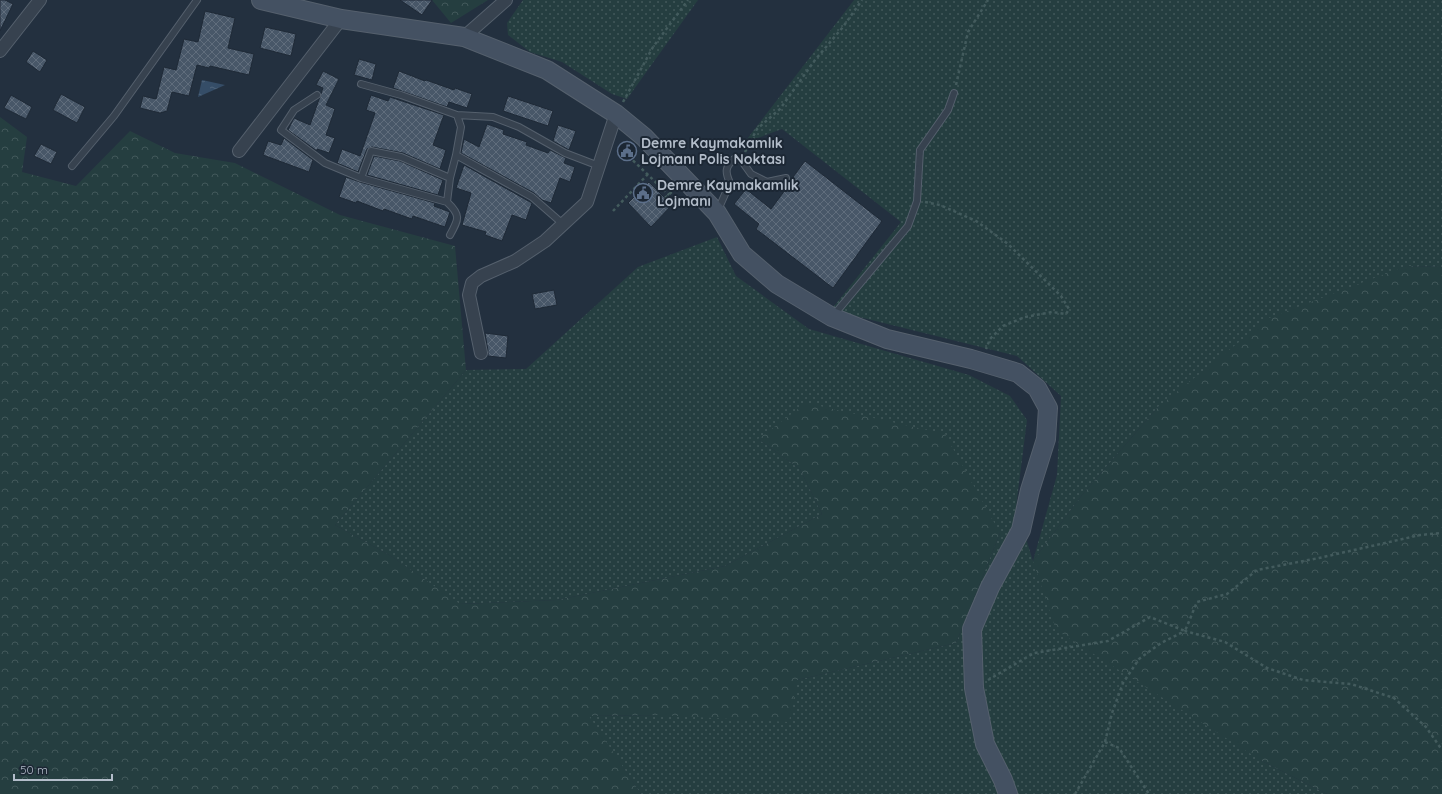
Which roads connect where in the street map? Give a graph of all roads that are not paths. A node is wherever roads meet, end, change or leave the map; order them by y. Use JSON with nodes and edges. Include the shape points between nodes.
{"nodes":[{"id":1,"x":40,"y":0,"type":"edge"},
{"id":2,"x":197,"y":0,"type":"edge"},
{"id":3,"x":261,"y":0,"type":"edge"},
{"id":4,"x":506,"y":0,"type":"edge"},
{"id":5,"x":341,"y":18,"type":"junction"},
{"id":6,"x":464,"y":37,"type":"junction"},
{"id":7,"x":0,"y":51,"type":"edge"},
{"id":8,"x":361,"y":84,"type":"dead end"},
{"id":9,"x":954,"y":93,"type":"road end"},
{"id":10,"x":318,"y":95,"type":"dead end"},
{"id":11,"x":616,"y":114,"type":"junction"},
{"id":12,"x":457,"y":115,"type":"junction"},
{"id":13,"x":238,"y":151,"type":"dead end"},
{"id":14,"x":456,"y":155,"type":"junction"},
{"id":15,"x":72,"y":166,"type":"dead end"},
{"id":16,"x":599,"y":166,"type":"junction"},
{"id":17,"x":361,"y":178,"type":"junction"},
{"id":18,"x":450,"y":178,"type":"junction"},
{"id":19,"x":786,"y":178,"type":"dead end"},
{"id":20,"x":448,"y":202,"type":"junction"},
{"id":21,"x":717,"y":213,"type":"junction"},
{"id":22,"x":563,"y":224,"type":"junction"},
{"id":23,"x":450,"y":235,"type":"dead end"},
{"id":24,"x":832,"y":317,"type":"junction"},
{"id":25,"x":481,"y":352,"type":"dead end"},
{"id":26,"x":1008,"y":794,"type":"edge"}],
"edges":[{"from":1,"to":7,"type":"street"},
{"from":2,"to":15,"type":"lane","via":[[114,116]]},
{"from":3,"to":5,"type":"street"},
{"from":4,"to":6,"type":"street"},
{"from":5,"to":6,"type":"street"},
{"from":5,"to":13,"type":"street"},
{"from":6,"to":11,"type":"street","via":[[547,70]]},
{"from":8,"to":12,"type":"lane"},
{"from":9,"to":24,"type":"lane","via":[[948,110],[920,150],[917,201],[908,226]]},
{"from":10,"to":17,"type":"lane","via":[[294,110],[281,130],[325,163]]},
{"from":11,"to":16,"type":"street"},
{"from":11,"to":21,"type":"street","via":[[644,138]]},
{"from":12,"to":14,"type":"lane","via":[[461,127]]},
{"from":12,"to":16,"type":"lane","via":[[500,119],[564,153]]},
{"from":14,"to":18,"type":"lane"},
{"from":14,"to":22,"type":"lane","via":[[532,197]]},
{"from":16,"to":22,"type":"street","via":[[587,202]]},
{"from":17,"to":18,"type":"lane","via":[[371,151],[401,157]]},
{"from":17,"to":20,"type":"lane"},
{"from":18,"to":20,"type":"lane"},
{"from":19,"to":21,"type":"lane","via":[[766,182],[751,174],[740,160],[734,159],[728,164],[726,174],[730,183]]},
{"from":20,"to":23,"type":"lane","via":[[457,211],[458,221]]},
{"from":21,"to":24,"type":"street","via":[[742,254],[777,284]]},
{"from":22,"to":25,"type":"street","via":[[515,261],[481,276],[472,283],[469,295]]},
{"from":24,"to":26,"type":"street","via":[[887,339],[1018,373],[1037,388],[1048,408],[1046,439],[1021,530],[990,587],[972,629],[974,688],[985,744]]}]}
